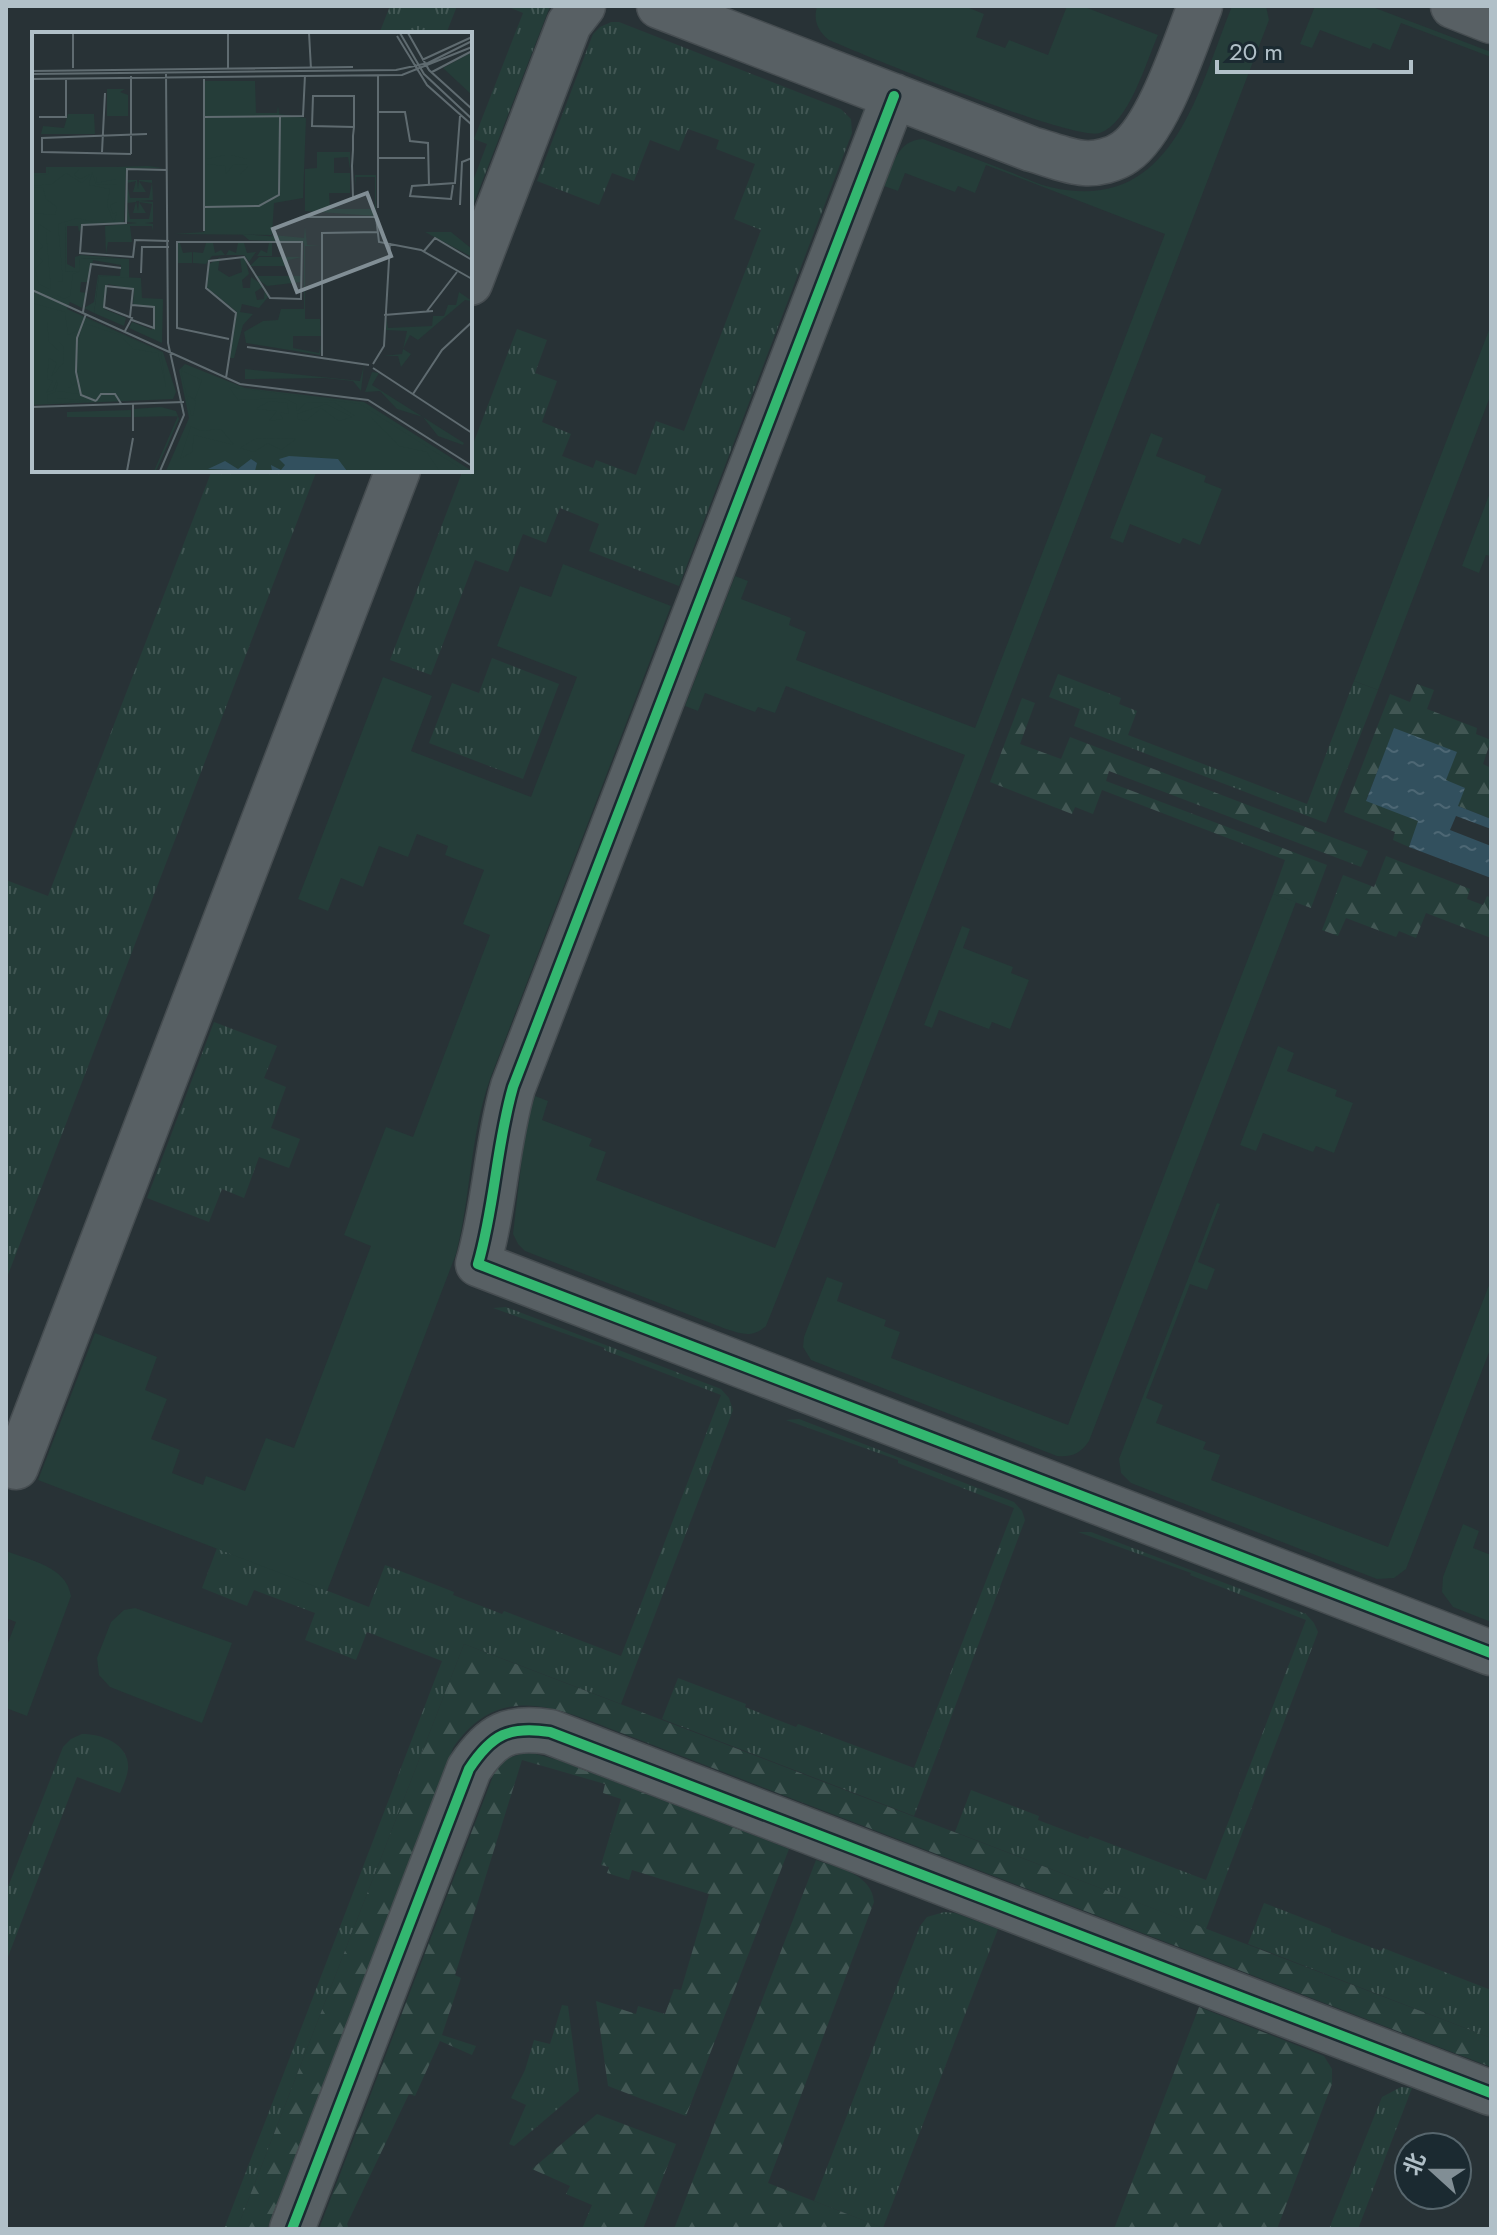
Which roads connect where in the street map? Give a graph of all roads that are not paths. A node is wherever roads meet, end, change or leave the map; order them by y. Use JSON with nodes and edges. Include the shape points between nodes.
{"nodes":[{"id":1,"x":583,"y":6,"type":"edge"},
{"id":2,"x":659,"y":6,"type":"edge"},
{"id":3,"x":1200,"y":6,"type":"edge"},
{"id":4,"x":1453,"y":6,"type":"edge"},
{"id":5,"x":1491,"y":21,"type":"edge"},
{"id":6,"x":894,"y":96,"type":"junction"},
{"id":7,"x":472,"y":278,"type":"edge"},
{"id":8,"x":397,"y":472,"type":"edge"},
{"id":9,"x":16,"y":1467,"type":"dead end"},
{"id":10,"x":1491,"y":1653,"type":"edge"},
{"id":11,"x":1491,"y":2093,"type":"edge"},
{"id":12,"x":292,"y":2229,"type":"edge"}],
"edges":[{"from":1,"to":7,"type":"street","via":[[569,24]]},
{"from":2,"to":6,"type":"street"},
{"from":3,"to":6,"type":"street","via":[[1142,135],[1106,161],[1083,163],[1031,149]]},
{"from":4,"to":5,"type":"street"},
{"from":6,"to":10,"type":"street","via":[[513,1087],[501,1127],[489,1225],[478,1264]]},
{"from":8,"to":9,"type":"street"},
{"from":11,"to":12,"type":"street","via":[[550,1732],[526,1728],[502,1733],[483,1747],[469,1769]]}]}
